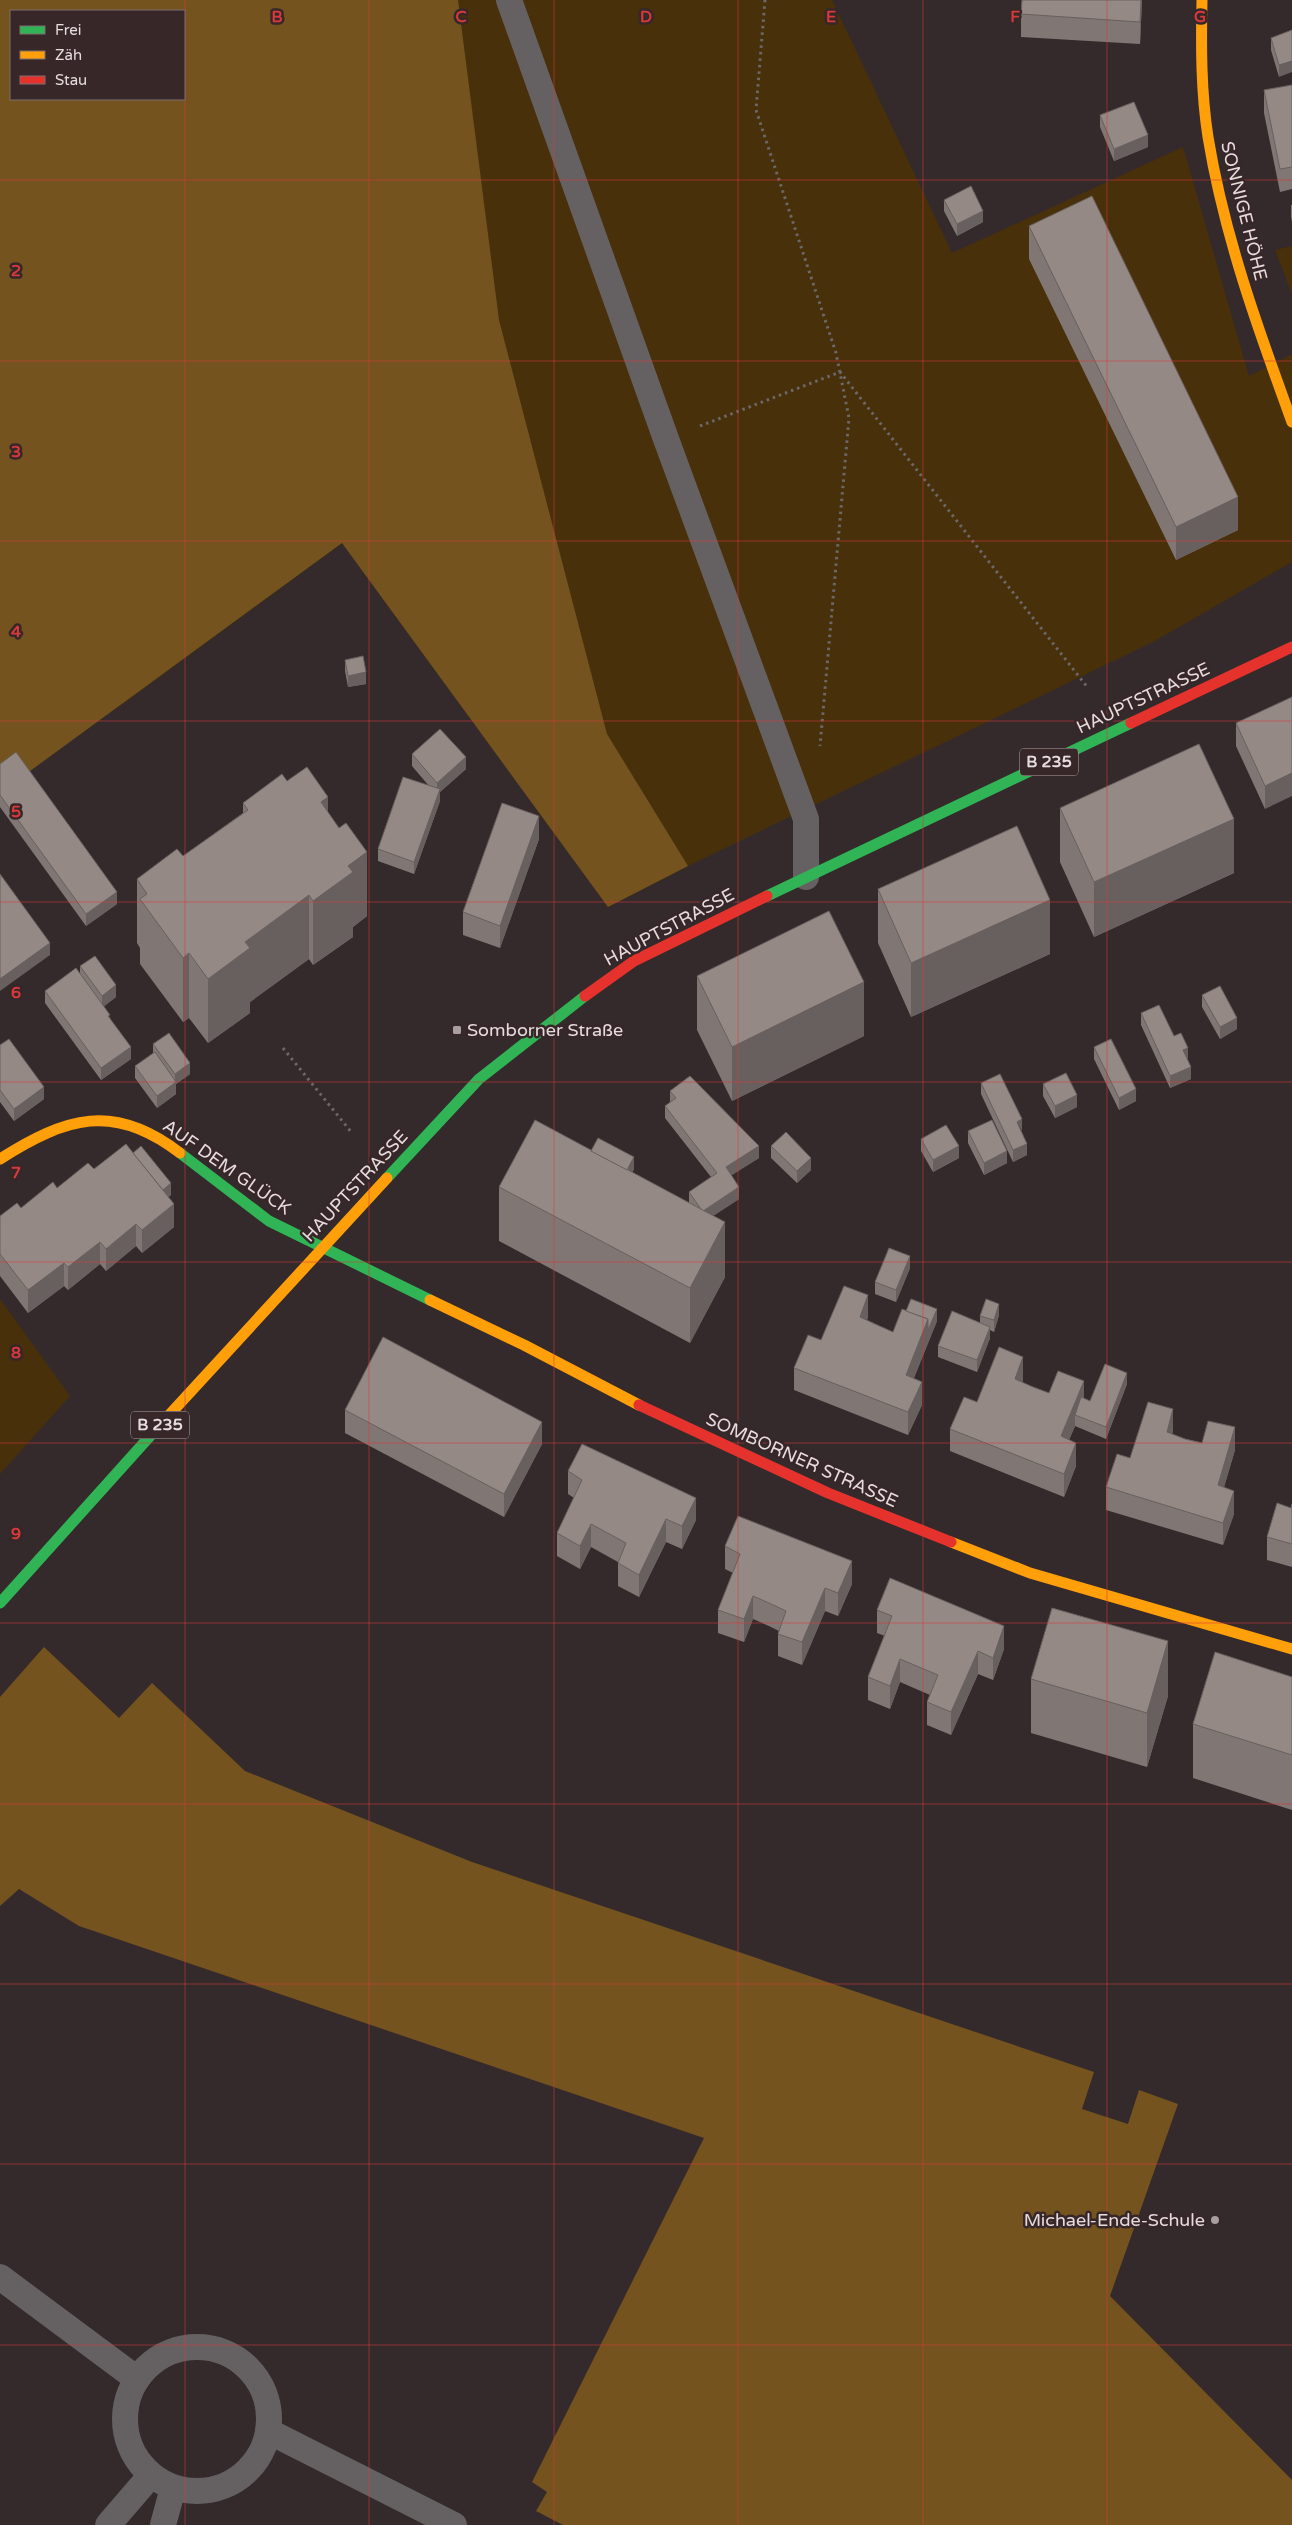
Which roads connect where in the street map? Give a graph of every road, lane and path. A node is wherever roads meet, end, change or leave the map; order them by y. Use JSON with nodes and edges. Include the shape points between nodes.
{"nodes":[{"id":1,"x":509,"y":0,"type":"edge"},
{"id":2,"x":765,"y":0,"type":"edge"},
{"id":3,"x":1202,"y":0,"type":"edge"},
{"id":4,"x":840,"y":372,"type":"junction"},
{"id":5,"x":1292,"y":422,"type":"edge"},
{"id":6,"x":666,"y":439,"type":"junction"},
{"id":7,"x":1292,"y":647,"type":"edge"},
{"id":8,"x":1088,"y":688,"type":"dead end"},
{"id":9,"x":820,"y":753,"type":"dead end"},
{"id":10,"x":806,"y":877,"type":"junction"},
{"id":11,"x":284,"y":1048,"type":"dead end"},
{"id":12,"x":352,"y":1133,"type":"dead end"},
{"id":13,"x":0,"y":1158,"type":"edge"},
{"id":14,"x":321,"y":1248,"type":"junction"},
{"id":15,"x":0,"y":1603,"type":"edge"},
{"id":16,"x":1292,"y":1649,"type":"edge"},
{"id":17,"x":0,"y":2277,"type":"edge"},
{"id":18,"x":137,"y":2379,"type":"junction"},
{"id":19,"x":268,"y":2431,"type":"junction"},
{"id":20,"x":162,"y":2482,"type":"junction"},
{"id":21,"x":108,"y":2525,"type":"edge"},
{"id":22,"x":163,"y":2525,"type":"edge"},
{"id":23,"x":454,"y":2525,"type":"edge"}],
"edges":[{"from":1,"to":6,"type":"lane"},
{"from":2,"to":4,"type":"path","via":[[756,110]]},
{"from":3,"to":5,"type":"street","name":"SONNIGE HÖHE","via":[[1201,59],[1208,136],[1239,269]]},
{"from":4,"to":6,"type":"path"},
{"from":4,"to":8,"type":"path"},
{"from":4,"to":9,"type":"path","via":[[849,418]]},
{"from":6,"to":10,"type":"lane","via":[[806,819]]},
{"from":7,"to":10,"type":"street","name":"HAUPTSTRASSE","number":"B 235"},
{"from":10,"to":14,"type":"street","name":"HAUPTSTRASSE","number":"B 235","via":[[670,942],[634,961],[595,988],[479,1079]]},
{"from":11,"to":12,"type":"path"},
{"from":13,"to":14,"type":"street","name":"AUF DEM GLÜCK","via":[[62,1127],[99,1119],[130,1124],[168,1143],[269,1220]]},
{"from":14,"to":15,"type":"street","name":"HAUPTSTRASSE","number":"B 235"},
{"from":14,"to":16,"type":"street","name":"SOMBORNER STRASSE","via":[[524,1345],[674,1423],[828,1493],[1030,1574]]},
{"from":17,"to":18,"type":"lane"},
{"from":18,"to":19,"type":"lane","via":[[142,2370],[160,2356],[182,2348],[205,2346],[227,2353],[246,2366],[260,2384],[268,2406]]},
{"from":18,"to":20,"type":"lane","via":[[124,2412],[126,2435],[134,2456]]},
{"from":19,"to":20,"type":"lane","via":[[260,2454],[244,2474],[222,2487],[198,2491]]},
{"from":19,"to":23,"type":"lane"},
{"from":20,"to":21,"type":"lane"},
{"from":20,"to":22,"type":"lane"}]}
